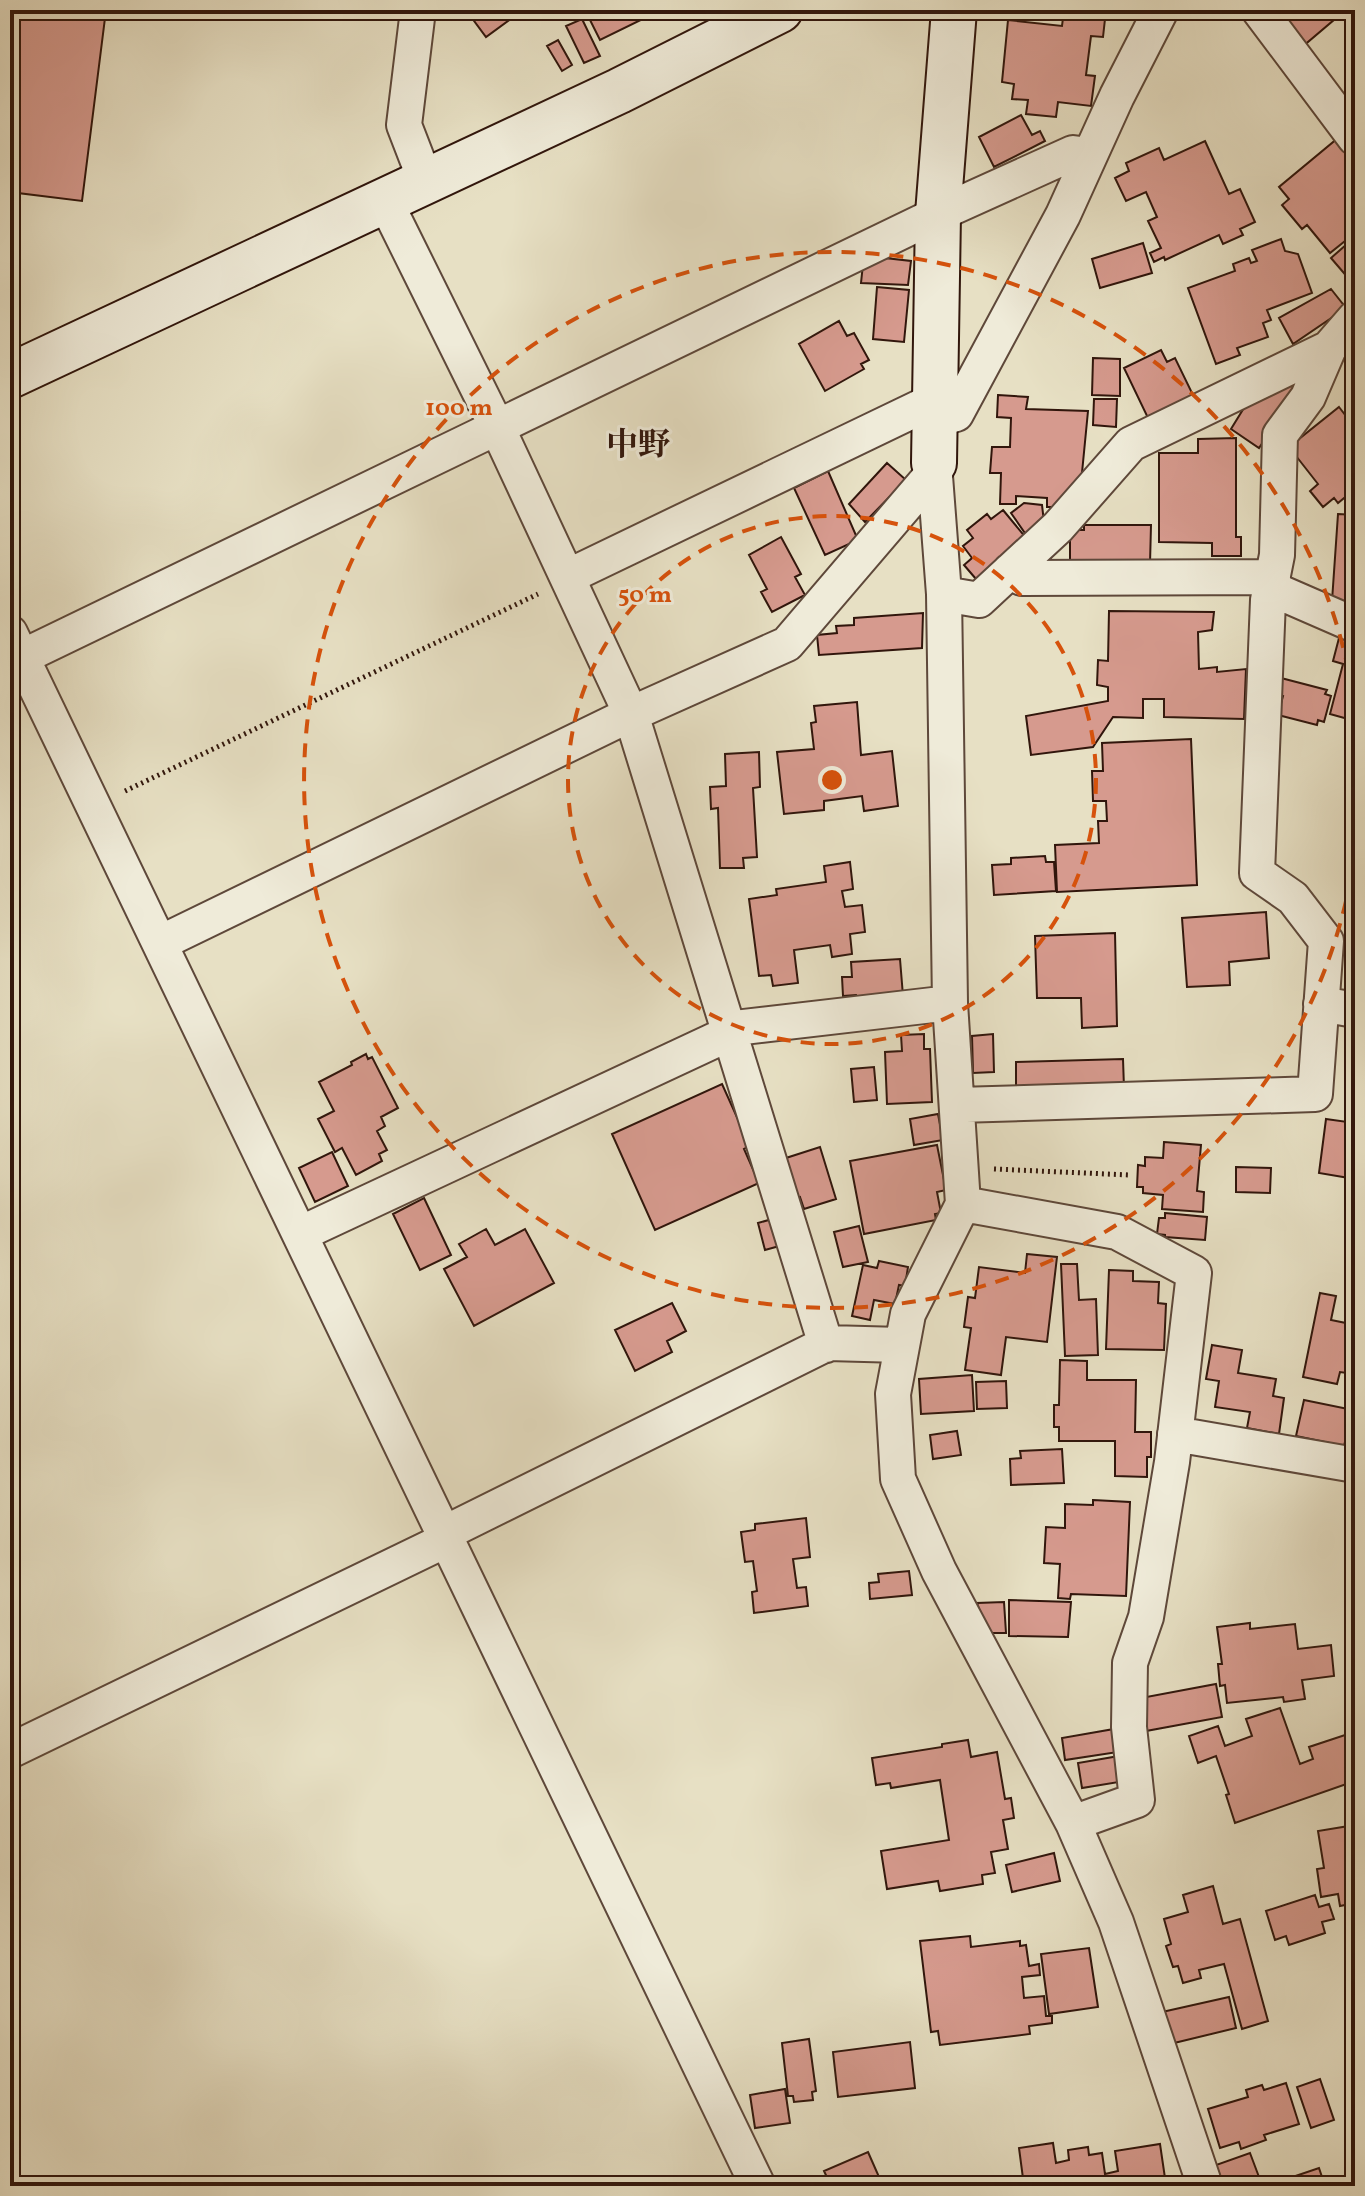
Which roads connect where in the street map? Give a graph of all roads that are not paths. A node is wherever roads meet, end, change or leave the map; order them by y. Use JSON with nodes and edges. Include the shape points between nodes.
{"nodes":[{"id":1,"x":418,"y":10,"type":"edge"},
{"id":2,"x":780,"y":10,"type":"edge"},
{"id":3,"x":954,"y":10,"type":"edge"},
{"id":4,"x":1161,"y":10,"type":"edge"},
{"id":5,"x":1259,"y":10,"type":"edge"},
{"id":6,"x":1355,"y":138,"type":"edge"},
{"id":7,"x":1089,"y":155,"type":"junction"},
{"id":8,"x":426,"y":182,"type":"junction"},
{"id":9,"x":385,"y":201,"type":"junction"},
{"id":10,"x":938,"y":214,"type":"junction"},
{"id":11,"x":1355,"y":318,"type":"edge"},
{"id":12,"x":1329,"y":348,"type":"junction"},
{"id":13,"x":10,"y":376,"type":"edge"},
{"id":14,"x":934,"y":410,"type":"junction"},
{"id":15,"x":497,"y":427,"type":"junction"},
{"id":16,"x":934,"y":468,"type":"junction"},
{"id":17,"x":1010,"y":571,"type":"junction"},
{"id":18,"x":568,"y":578,"type":"junction"},
{"id":19,"x":1271,"y":582,"type":"junction"},
{"id":20,"x":944,"y":594,"type":"junction"},
{"id":21,"x":1355,"y":625,"type":"edge"},
{"id":22,"x":16,"y":645,"type":"edge"},
{"id":23,"x":631,"y":714,"type":"junction"},
{"id":24,"x":160,"y":943,"type":"junction"},
{"id":25,"x":1340,"y":943,"type":"edge"},
{"id":26,"x":950,"y":1003,"type":"junction"},
{"id":27,"x":1321,"y":1004,"type":"junction"},
{"id":28,"x":1355,"y":1010,"type":"edge"},
{"id":29,"x":727,"y":1032,"type":"junction"},
{"id":30,"x":958,"y":1105,"type":"junction"},
{"id":31,"x":963,"y":1204,"type":"junction"},
{"id":32,"x":300,"y":1234,"type":"junction"},
{"id":33,"x":826,"y":1345,"type":"junction"},
{"id":34,"x":901,"y":1345,"type":"junction"},
{"id":35,"x":1175,"y":1434,"type":"junction"},
{"id":36,"x":1355,"y":1465,"type":"edge"},
{"id":37,"x":446,"y":1536,"type":"junction"},
{"id":38,"x":10,"y":1751,"type":"edge"},
{"id":39,"x":1073,"y":1823,"type":"junction"},
{"id":40,"x":758,"y":2186,"type":"edge"},
{"id":41,"x":1205,"y":2186,"type":"edge"}],
"edges":[{"from":1,"to":8,"type":"street","via":[[404,125]]},
{"from":2,"to":8,"type":"street"},
{"from":3,"to":10,"type":"street"},
{"from":4,"to":7,"type":"street"},
{"from":5,"to":6,"type":"street"},
{"from":7,"to":10,"type":"street","via":[[1073,153]]},
{"from":7,"to":14,"type":"street","via":[[1063,215],[956,414]]},
{"from":8,"to":9,"type":"street"},
{"from":9,"to":13,"type":"street"},
{"from":9,"to":15,"type":"street"},
{"from":10,"to":14,"type":"street"},
{"from":10,"to":15,"type":"street"},
{"from":11,"to":12,"type":"street"},
{"from":12,"to":17,"type":"street","via":[[1131,444],[1058,527]]},
{"from":12,"to":19,"type":"street","via":[[1308,397],[1280,435],[1277,555]]},
{"from":14,"to":16,"type":"street"},
{"from":14,"to":18,"type":"street"},
{"from":15,"to":18,"type":"street"},
{"from":15,"to":22,"type":"street"},
{"from":16,"to":20,"type":"street"},
{"from":16,"to":23,"type":"street","via":[[787,644]]},
{"from":17,"to":19,"type":"street","via":[[1022,578]]},
{"from":17,"to":20,"type":"street","via":[[979,600]]},
{"from":18,"to":23,"type":"street"},
{"from":19,"to":21,"type":"street"},
{"from":19,"to":25,"type":"street","via":[[1257,873],[1293,898]]},
{"from":20,"to":26,"type":"street"},
{"from":22,"to":24,"type":"street"},
{"from":23,"to":24,"type":"street"},
{"from":23,"to":29,"type":"street"},
{"from":24,"to":32,"type":"street"},
{"from":25,"to":27,"type":"street"},
{"from":26,"to":29,"type":"street"},
{"from":26,"to":30,"type":"street"},
{"from":27,"to":28,"type":"street"},
{"from":27,"to":30,"type":"street","via":[[1315,1094]]},
{"from":29,"to":32,"type":"street"},
{"from":29,"to":33,"type":"street"},
{"from":30,"to":31,"type":"street"},
{"from":31,"to":34,"type":"street","via":[[908,1314]]},
{"from":31,"to":35,"type":"street","via":[[1117,1232],[1194,1273]]},
{"from":32,"to":37,"type":"street"},
{"from":33,"to":34,"type":"street"},
{"from":33,"to":37,"type":"street"},
{"from":34,"to":39,"type":"street","via":[[893,1394],[898,1479],[939,1571]]},
{"from":35,"to":36,"type":"street"},
{"from":35,"to":39,"type":"street","via":[[1146,1617],[1130,1663],[1129,1727],[1137,1800]]},
{"from":37,"to":38,"type":"street"},
{"from":37,"to":40,"type":"street"},
{"from":39,"to":41,"type":"street","via":[[1116,1922]]}]}
